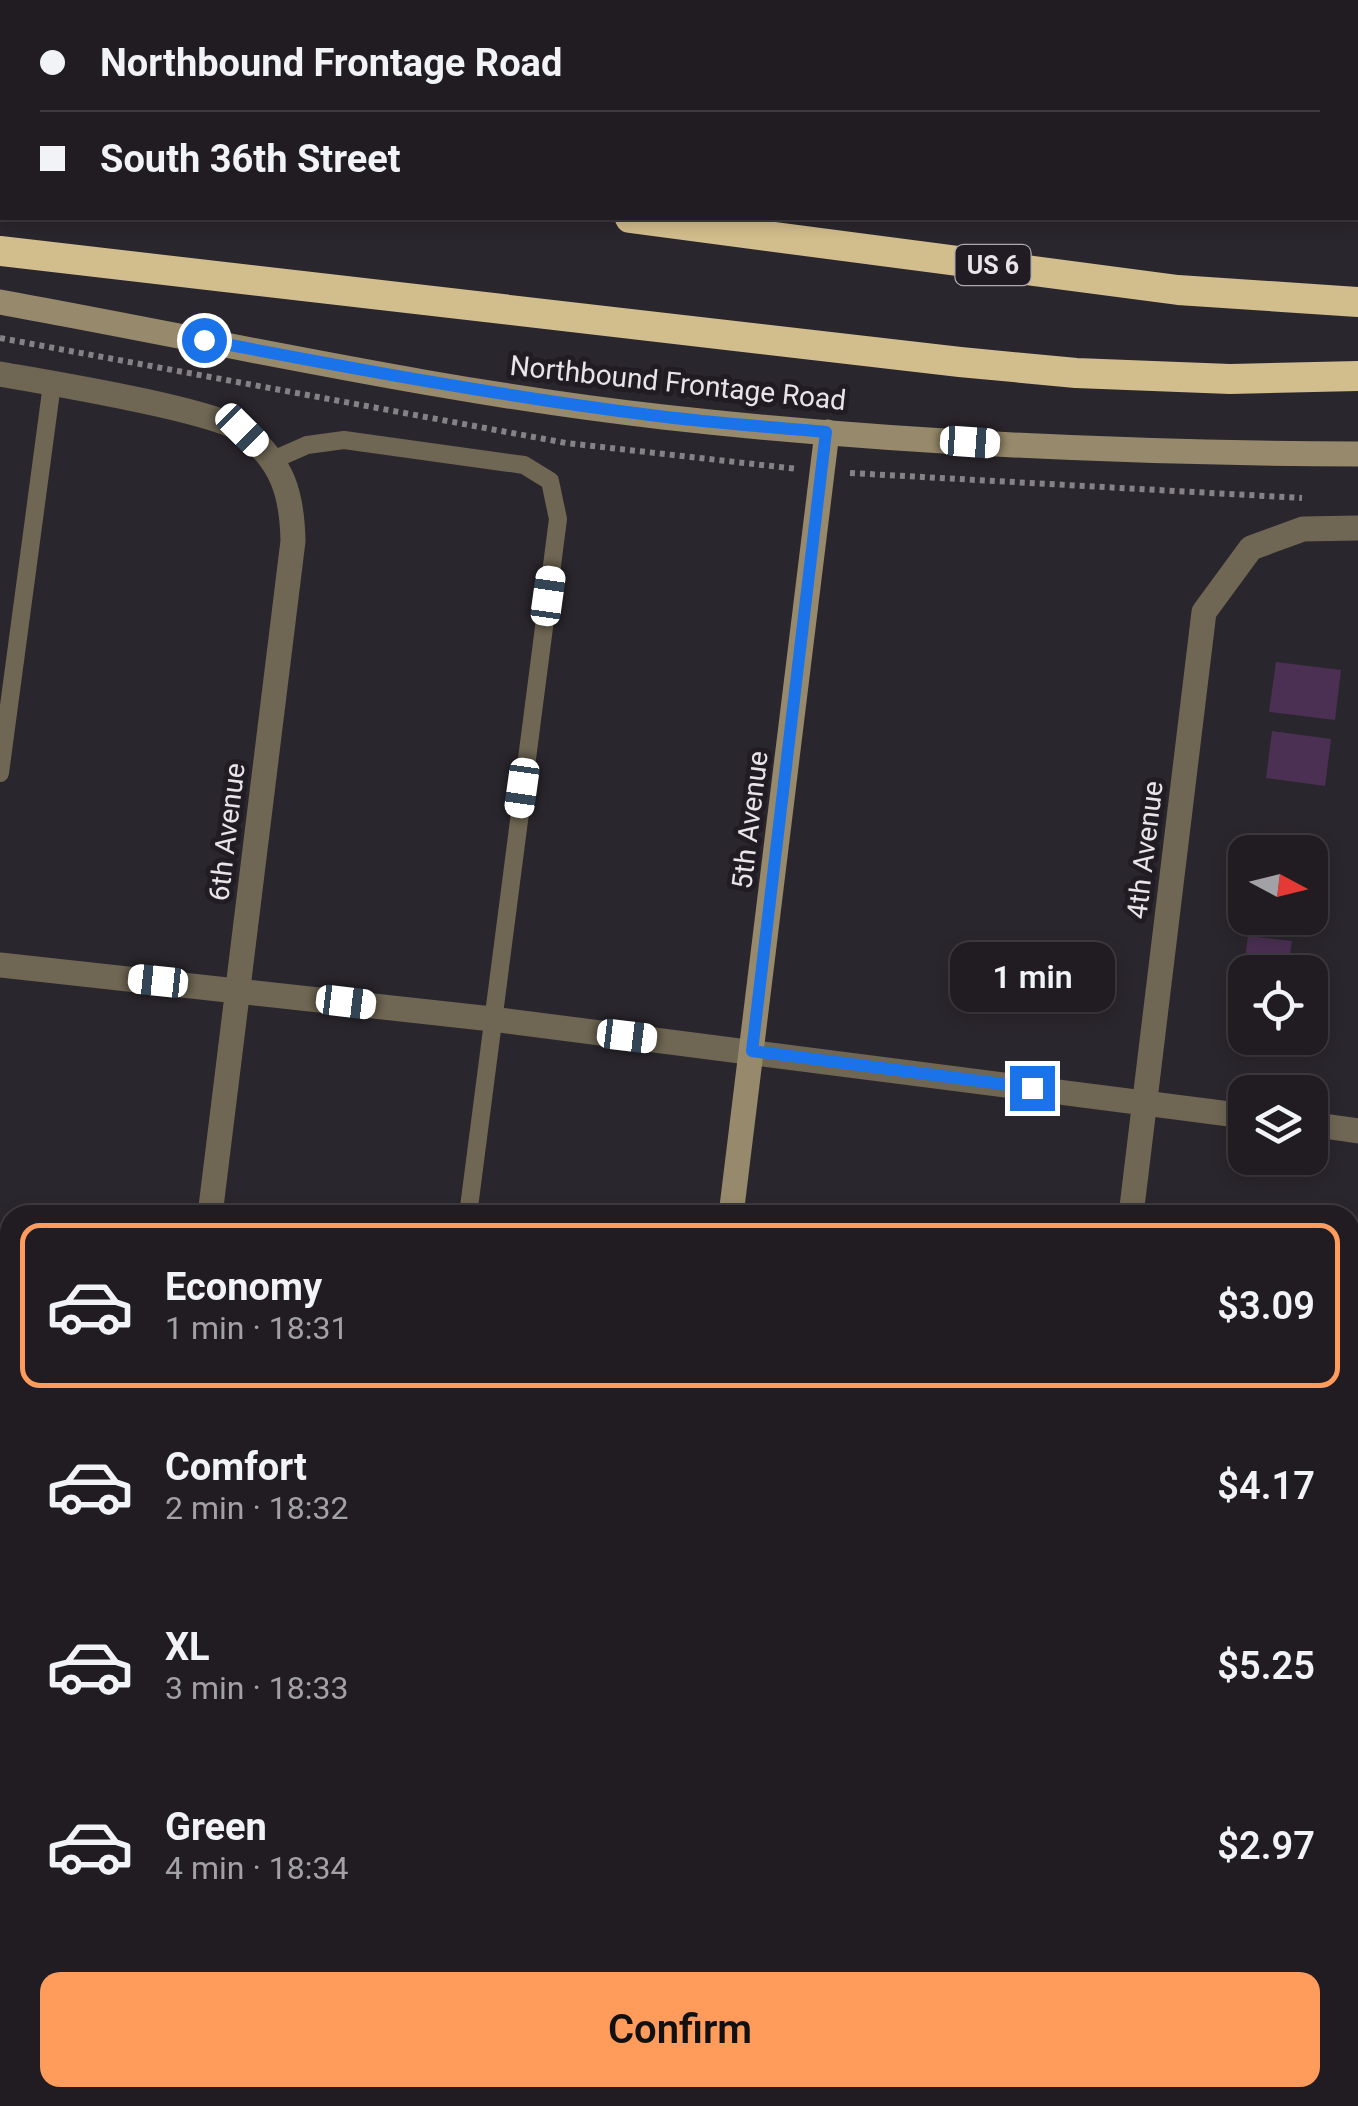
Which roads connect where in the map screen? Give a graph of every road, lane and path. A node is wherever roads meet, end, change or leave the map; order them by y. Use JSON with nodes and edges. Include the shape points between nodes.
{"nodes":[{"id":1,"x":645,"y":220,"type":"edge"},
{"id":2,"x":0,"y":251,"type":"edge"},
{"id":3,"x":0,"y":302,"type":"edge"},
{"id":4,"x":1358,"y":302,"type":"edge"},
{"id":5,"x":0,"y":374,"type":"edge"},
{"id":6,"x":1358,"y":376,"type":"edge"},
{"id":7,"x":52,"y":384,"type":"junction"},
{"id":8,"x":826,"y":432,"type":"junction"},
{"id":9,"x":1358,"y":454,"type":"edge"},
{"id":10,"x":273,"y":460,"type":"junction"},
{"id":11,"x":1358,"y":528,"type":"edge"},
{"id":12,"x":0,"y":774,"type":"edge"},
{"id":13,"x":0,"y":965,"type":"edge"},
{"id":14,"x":237,"y":989,"type":"junction"},
{"id":15,"x":492,"y":1019,"type":"junction"},
{"id":16,"x":752,"y":1051,"type":"junction"},
{"id":17,"x":1144,"y":1102,"type":"junction"},
{"id":18,"x":1228,"y":1114,"type":"edge"},
{"id":19,"x":1328,"y":1127,"type":"edge"},
{"id":20,"x":1358,"y":1131,"type":"edge"},
{"id":21,"x":211,"y":1205,"type":"edge"},
{"id":22,"x":469,"y":1205,"type":"edge"},
{"id":23,"x":733,"y":1205,"type":"edge"},
{"id":24,"x":1132,"y":1205,"type":"edge"}],
"edges":[{"from":1,"to":4,"type":"highway","number":"US 6","via":[[1178,290]]},
{"from":2,"to":6,"type":"highway","via":[[960,362],[1230,379]]},
{"from":3,"to":8,"type":"street","name":"Northbound Frontage Road","via":[[449,386]]},
{"from":5,"to":7,"type":"street"},
{"from":7,"to":10,"type":"street","via":[[242,430]]},
{"from":7,"to":12,"type":"lane"},
{"from":8,"to":9,"type":"street","name":"Northbound Frontage Road","via":[[1078,449]]},
{"from":8,"to":16,"type":"street","name":"5th Avenue"},
{"from":10,"to":14,"type":"street","name":"6th Avenue","via":[[292,503],[293,541]]},
{"from":10,"to":15,"type":"lane","via":[[307,445],[344,440],[524,464],[550,481],[558,519]]},
{"from":11,"to":17,"type":"street","name":"4th Avenue","via":[[1303,529],[1251,548],[1204,612]]},
{"from":13,"to":14,"type":"street"},
{"from":14,"to":15,"type":"street"},
{"from":14,"to":21,"type":"street","name":"6th Avenue"},
{"from":15,"to":16,"type":"street"},
{"from":15,"to":22,"type":"lane"},
{"from":16,"to":17,"type":"street"},
{"from":16,"to":23,"type":"street","name":"5th Avenue"},
{"from":17,"to":18,"type":"street"},
{"from":17,"to":24,"type":"street","name":"4th Avenue"},
{"from":19,"to":20,"type":"street"}]}
